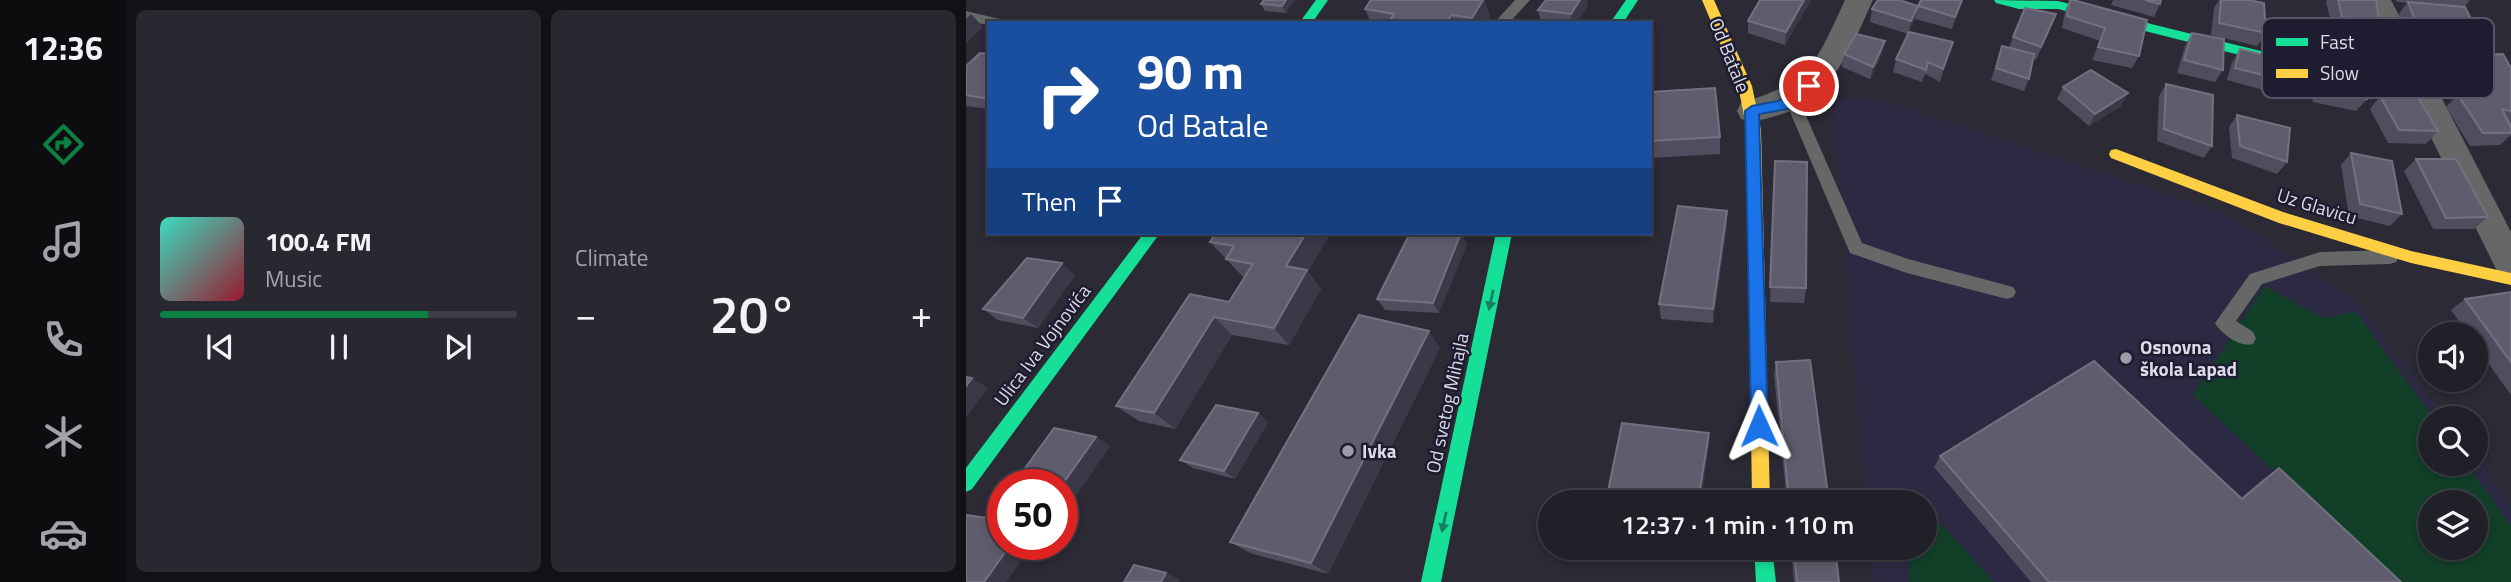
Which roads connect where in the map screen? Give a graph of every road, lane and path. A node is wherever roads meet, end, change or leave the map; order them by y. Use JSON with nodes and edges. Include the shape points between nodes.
{"nodes":[{"id":1,"x":1322,"y":0,"type":"edge"},
{"id":2,"x":1523,"y":0,"type":"edge"},
{"id":3,"x":1632,"y":0,"type":"edge"},
{"id":4,"x":1708,"y":0,"type":"edge"},
{"id":5,"x":1858,"y":0,"type":"edge"},
{"id":6,"x":2000,"y":0,"type":"edge"},
{"id":7,"x":2377,"y":0,"type":"edge"},
{"id":8,"x":966,"y":16,"type":"edge"},
{"id":9,"x":2386,"y":18,"type":"edge"},
{"id":10,"x":990,"y":21,"type":"edge"},
{"id":11,"x":1306,"y":21,"type":"edge"},
{"id":12,"x":1503,"y":21,"type":"edge"},
{"id":13,"x":1617,"y":21,"type":"edge"},
{"id":14,"x":2262,"y":57,"type":"edge"},
{"id":15,"x":2428,"y":98,"type":"edge"},
{"id":16,"x":1792,"y":100,"type":"junction"},
{"id":17,"x":1752,"y":111,"type":"junction"},
{"id":18,"x":2116,"y":154,"type":"dead end"},
{"id":19,"x":1151,"y":235,"type":"edge"},
{"id":20,"x":1504,"y":235,"type":"edge"},
{"id":21,"x":2411,"y":257,"type":"junction"},
{"id":22,"x":2511,"y":265,"type":"edge"},
{"id":23,"x":2511,"y":279,"type":"edge"},
{"id":24,"x":2007,"y":292,"type":"dead end"},
{"id":25,"x":2247,"y":338,"type":"dead end"},
{"id":26,"x":966,"y":483,"type":"edge"},
{"id":27,"x":1761,"y":490,"type":"edge"},
{"id":28,"x":1764,"y":560,"type":"edge"},
{"id":29,"x":1431,"y":582,"type":"edge"},
{"id":30,"x":1766,"y":582,"type":"edge"}],
"edges":[{"from":1,"to":11,"type":"main road"},
{"from":2,"to":12,"type":"lane"},
{"from":3,"to":13,"type":"main road"},
{"from":4,"to":17,"type":"main road","name":"Od Batale"},
{"from":5,"to":16,"type":"street","name":"Od Batale","via":[[1825,72]]},
{"from":6,"to":14,"type":"main road","via":[[2058,5]]},
{"from":7,"to":9,"type":"street"},
{"from":8,"to":10,"type":"lane"},
{"from":15,"to":22,"type":"street"},
{"from":16,"to":17,"type":"street","name":"Od Batale"},
{"from":16,"to":24,"type":"lane","via":[[1856,248],[1907,267]]},
{"from":17,"to":27,"type":"main road","name":"Od Batale"},
{"from":18,"to":21,"type":"main road","name":"Uz Glavicu","via":[[2279,217]]},
{"from":19,"to":26,"type":"main road","name":"Ulica Iva Vojnovića"},
{"from":20,"to":29,"type":"main road","name":"Od svetog Mihajla","one_way":true},
{"from":21,"to":23,"type":"main road","name":"Uz Glavicu"},
{"from":21,"to":25,"type":"lane","via":[[2320,259],[2256,279],[2224,323]]},
{"from":28,"to":30,"type":"main road"}]}
